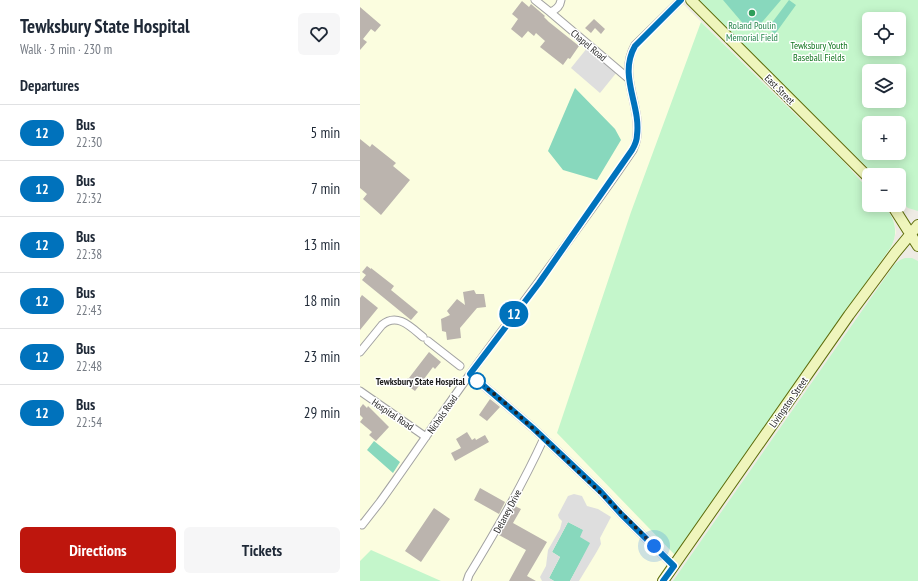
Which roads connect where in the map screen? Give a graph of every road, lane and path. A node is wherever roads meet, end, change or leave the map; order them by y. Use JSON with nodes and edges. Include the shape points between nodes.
{"nodes":[{"id":1,"x":535,"y":0,"type":"edge"},
{"id":2,"x":561,"y":0,"type":"edge"},
{"id":3,"x":681,"y":0,"type":"edge"},
{"id":4,"x":691,"y":0,"type":"edge"},
{"id":5,"x":550,"y":12,"type":"junction"},
{"id":6,"x":628,"y":79,"type":"junction"},
{"id":7,"x":862,"y":171,"type":"edge"},
{"id":8,"x":897,"y":212,"type":"edge"},
{"id":9,"x":918,"y":225,"type":"edge"},
{"id":10,"x":911,"y":234,"type":"junction"},
{"id":11,"x":918,"y":246,"type":"edge"},
{"id":12,"x":360,"y":352,"type":"edge"},
{"id":13,"x":460,"y":366,"type":"dead end"},
{"id":14,"x":470,"y":374,"type":"junction"},
{"id":15,"x":360,"y":390,"type":"edge"},
{"id":16,"x":426,"y":437,"type":"junction"},
{"id":17,"x":544,"y":438,"type":"junction"},
{"id":18,"x":361,"y":525,"type":"edge"},
{"id":19,"x":674,"y":566,"type":"junction"},
{"id":20,"x":467,"y":581,"type":"edge"},
{"id":21,"x":663,"y":581,"type":"edge"}],
"edges":[{"from":1,"to":5,"type":"street","name":"Chapel Road"},
{"from":2,"to":5,"type":"street","via":[[559,6]]},
{"from":3,"to":6,"type":"street","name":"Nichols Road","via":[[635,46]]},
{"from":4,"to":7,"type":"street","name":"East Street"},
{"from":5,"to":6,"type":"street","name":"Chapel Road"},
{"from":6,"to":14,"type":"street","name":"Nichols Road","via":[[638,129],[632,150],[539,283]]},
{"from":8,"to":10,"type":"street"},
{"from":9,"to":10,"type":"street","name":"Livingston Street"},
{"from":10,"to":11,"type":"street"},
{"from":10,"to":19,"type":"street","name":"Livingston Street","via":[[827,345]]},
{"from":12,"to":13,"type":"street","via":[[386,321],[397,320],[405,322]]},
{"from":14,"to":16,"type":"street","name":"Nichols Road"},
{"from":14,"to":17,"type":"street"},
{"from":15,"to":16,"type":"street","name":"Hospital Road"},
{"from":16,"to":18,"type":"street","name":"Nichols Road"},
{"from":17,"to":19,"type":"street"},
{"from":17,"to":20,"type":"street","name":"Delaney Drive","via":[[530,469]]},
{"from":19,"to":21,"type":"street","name":"Livingston Street"}]}
